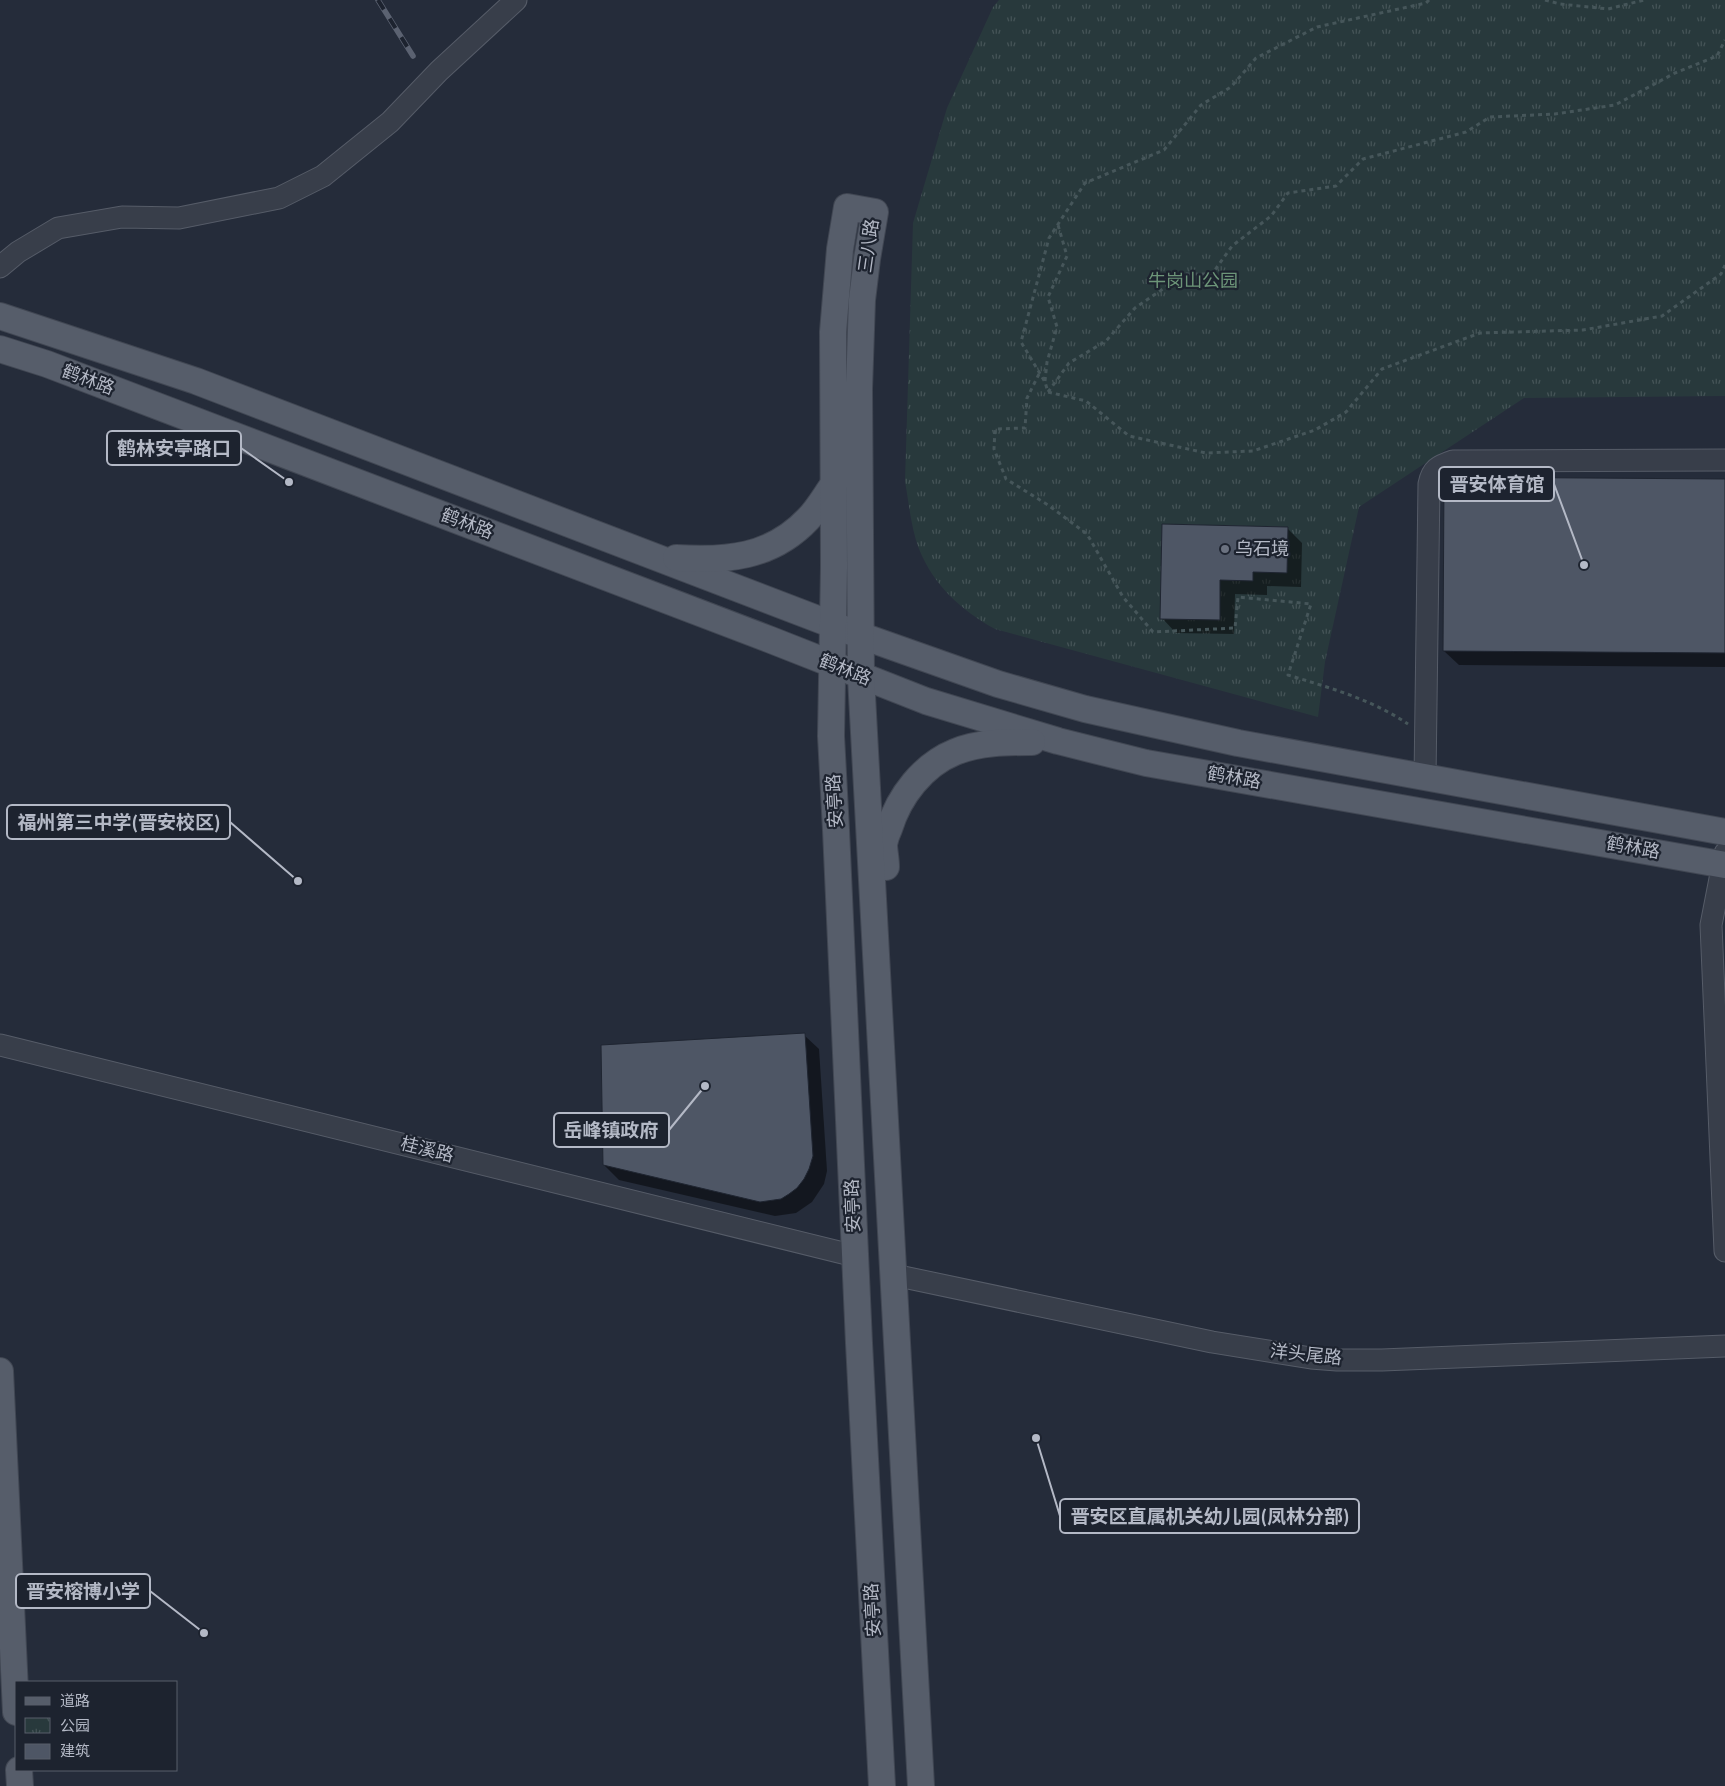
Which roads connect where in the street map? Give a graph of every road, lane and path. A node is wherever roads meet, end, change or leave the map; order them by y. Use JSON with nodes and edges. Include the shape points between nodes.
{"nodes":[{"id":1,"x":516,"y":0,"type":"edge"},
{"id":2,"x":1429,"y":0,"type":"edge"},
{"id":3,"x":1545,"y":0,"type":"edge"},
{"id":4,"x":1644,"y":0,"type":"edge"},
{"id":5,"x":1725,"y":40,"type":"edge"},
{"id":6,"x":1058,"y":225,"type":"junction"},
{"id":7,"x":1725,"y":265,"type":"edge"},
{"id":8,"x":0,"y":267,"type":"edge"},
{"id":9,"x":0,"y":316,"type":"edge"},
{"id":10,"x":0,"y":349,"type":"edge"},
{"id":11,"x":1040,"y":374,"type":"junction"},
{"id":12,"x":1044,"y":382,"type":"junction"},
{"id":13,"x":1048,"y":392,"type":"junction"},
{"id":14,"x":1725,"y":460,"type":"edge"},
{"id":15,"x":833,"y":485,"type":"junction"},
{"id":16,"x":653,"y":556,"type":"junction"},
{"id":17,"x":833,"y":625,"type":"junction"},
{"id":18,"x":862,"y":636,"type":"junction"},
{"id":19,"x":832,"y":664,"type":"junction"},
{"id":20,"x":861,"y":677,"type":"junction"},
{"id":21,"x":1424,"y":735,"type":"junction"},
{"id":22,"x":1058,"y":742,"type":"junction"},
{"id":23,"x":1425,"y":778,"type":"junction"},
{"id":24,"x":1725,"y":832,"type":"edge"},
{"id":25,"x":1724,"y":861,"type":"edge"},
{"id":26,"x":880,"y":1029,"type":"junction"},
{"id":27,"x":0,"y":1045,"type":"edge"},
{"id":28,"x":1725,"y":1251,"type":"edge"},
{"id":29,"x":855,"y":1256,"type":"junction"},
{"id":30,"x":894,"y":1275,"type":"junction"},
{"id":31,"x":1725,"y":1346,"type":"edge"},
{"id":32,"x":0,"y":1371,"type":"edge"},
{"id":33,"x":15,"y":1691,"type":"edge"},
{"id":34,"x":19,"y":1771,"type":"edge"},
{"id":35,"x":20,"y":1786,"type":"edge"},
{"id":36,"x":882,"y":1786,"type":"edge"},
{"id":37,"x":921,"y":1786,"type":"edge"}],
"edges":[{"from":1,"to":8,"type":"street","via":[[439,71],[390,122],[323,176],[279,198],[179,218],[122,217],[58,228]]},
{"from":2,"to":6,"type":"path","via":[[1317,27],[1256,58],[1231,87],[1201,105],[1164,150],[1085,183]]},
{"from":3,"to":4,"type":"path","via":[[1608,8]]},
{"from":5,"to":13,"type":"path","via":[[1718,56],[1675,73],[1614,105],[1555,114],[1490,117],[1466,132],[1363,159],[1336,186],[1288,193],[1271,216],[1232,246],[1212,274],[1186,274],[1134,308],[1106,342],[1069,363]]},
{"from":6,"to":11,"type":"path","via":[[1049,238],[1021,342]]},
{"from":6,"to":12,"type":"path","via":[[1067,256],[1048,296],[1057,327]]},
{"from":7,"to":13,"type":"path","via":[[1721,274],[1662,316],[1583,330],[1480,333],[1382,369],[1346,412],[1315,430],[1253,451],[1206,453],[1129,436],[1086,401]]},
{"from":9,"to":16,"type":"main road","name":"鹤林路","via":[[196,381]]},
{"from":10,"to":19,"type":"main road","name":"鹤林路","via":[[66,371]]},
{"from":11,"to":12,"type":"path"},
{"from":11,"to":21,"type":"path","via":[[1026,398],[1025,428],[995,429],[994,449],[1006,479],[1087,534],[1123,598],[1153,632],[1235,628],[1238,598],[1311,604],[1288,675],[1370,702],[1388,710]]},
{"from":12,"to":13,"type":"path"},
{"from":14,"to":21,"type":"street","via":[[1453,461],[1436,468],[1430,475],[1429,484]]},
{"from":15,"to":16,"type":"main road","via":[[810,518],[774,546],[746,556],[713,559]]},
{"from":15,"to":17,"type":"main road","name":"三八路"},
{"from":15,"to":18,"type":"main road","name":"三八路","via":[[833,332],[847,207],[875,212],[862,300],[859,380]]},
{"from":16,"to":17,"type":"main road","name":"鹤林路"},
{"from":17,"to":18,"type":"main road","name":"鹤林路"},
{"from":17,"to":19,"type":"main road","name":"安亭路"},
{"from":18,"to":20,"type":"main road","name":"安亭路"},
{"from":18,"to":23,"type":"main road","name":"鹤林路","via":[[998,684],[1085,709],[1238,743]]},
{"from":19,"to":20,"type":"main road","name":"鹤林路"},
{"from":19,"to":29,"type":"main road","name":"安亭路","via":[[831,736]]},
{"from":20,"to":22,"type":"main road","name":"鹤林路"},
{"from":20,"to":26,"type":"main road","name":"安亭路"},
{"from":21,"to":23,"type":"street"},
{"from":22,"to":25,"type":"main road","name":"鹤林路","via":[[1146,763]]},
{"from":22,"to":26,"type":"main road","via":[[1004,743],[955,752],[921,775],[905,794],[884,842],[889,996]]},
{"from":23,"to":24,"type":"main road","name":"鹤林路"},
{"from":25,"to":28,"type":"street","via":[[1711,925]]},
{"from":26,"to":30,"type":"main road","name":"安亭路"},
{"from":27,"to":29,"type":"street","name":"桂溪路"},
{"from":29,"to":36,"type":"main road","name":"安亭路"},
{"from":30,"to":31,"type":"street","name":"洋头尾路","via":[[1212,1342],[1336,1360]]},
{"from":30,"to":37,"type":"main road","name":"安亭路"},
{"from":32,"to":33,"type":"main road"},
{"from":34,"to":35,"type":"main road"}]}
